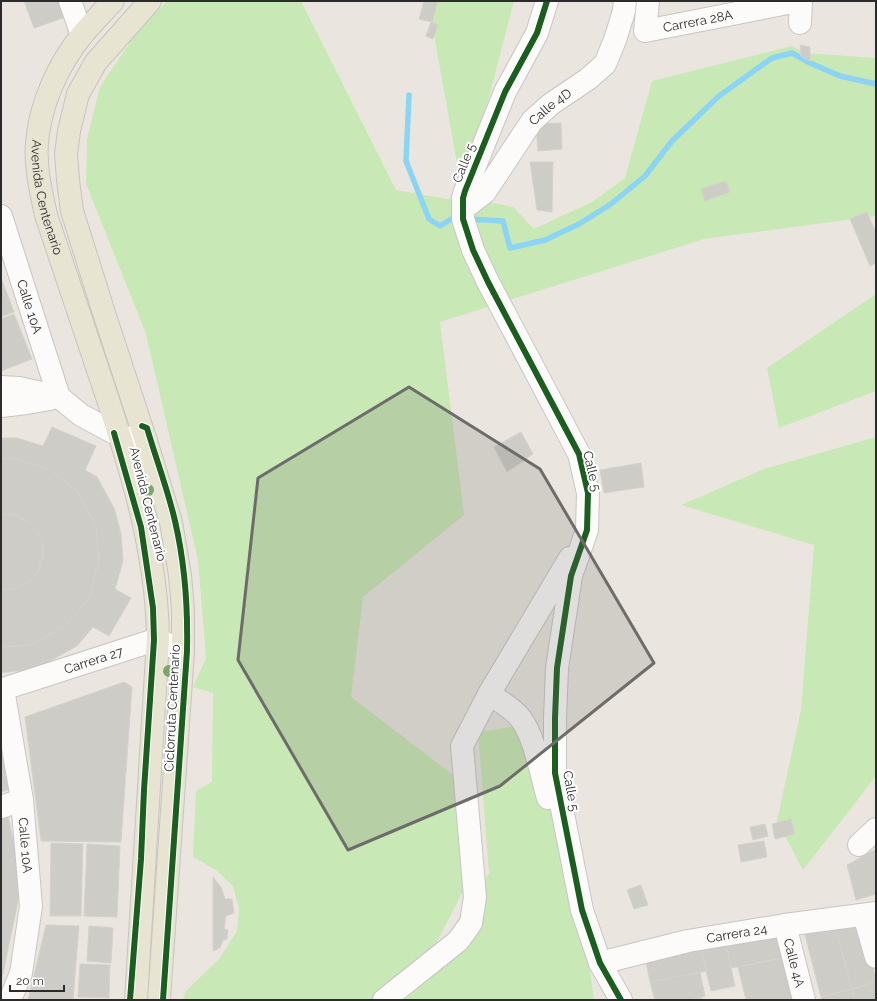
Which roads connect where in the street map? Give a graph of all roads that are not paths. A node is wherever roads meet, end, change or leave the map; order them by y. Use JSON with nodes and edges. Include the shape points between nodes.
{"nodes":[{"id":1,"x":70,"y":1,"type":"edge"},
{"id":2,"x":113,"y":1,"type":"edge"},
{"id":3,"x":150,"y":1,"type":"edge"},
{"id":4,"x":547,"y":1,"type":"edge"},
{"id":5,"x":625,"y":1,"type":"edge"},
{"id":6,"x":648,"y":1,"type":"edge"},
{"id":7,"x":798,"y":1,"type":"edge"},
{"id":8,"x":802,"y":1,"type":"edge"},
{"id":9,"x":800,"y":23,"type":"dead end"},
{"id":10,"x":82,"y":35,"type":"junction"},
{"id":11,"x":463,"y":209,"type":"junction"},
{"id":12,"x":1,"y":216,"type":"edge"},
{"id":13,"x":1,"y":386,"type":"edge"},
{"id":14,"x":59,"y":397,"type":"junction"},
{"id":15,"x":1,"y":406,"type":"edge"},
{"id":16,"x":120,"y":436,"type":"junction"},
{"id":17,"x":146,"y":441,"type":"junction"},
{"id":18,"x":587,"y":530,"type":"junction"},
{"id":19,"x":158,"y":639,"type":"junction"},
{"id":20,"x":183,"y":652,"type":"junction"},
{"id":21,"x":2,"y":689,"type":"edge"},
{"id":22,"x":489,"y":694,"type":"junction"},
{"id":23,"x":22,"y":800,"type":"junction"},
{"id":24,"x":1,"y":807,"type":"edge"},
{"id":25,"x":876,"y":829,"type":"edge"},
{"id":26,"x":859,"y":845,"type":"dead end"},
{"id":27,"x":582,"y":910,"type":"junction"},
{"id":28,"x":870,"y":914,"type":"edge"},
{"id":29,"x":785,"y":925,"type":"junction"},
{"id":30,"x":876,"y":957,"type":"edge"},
{"id":31,"x":600,"y":963,"type":"junction"},
{"id":32,"x":10,"y":1000,"type":"edge"},
{"id":33,"x":136,"y":1000,"type":"edge"},
{"id":34,"x":160,"y":1000,"type":"edge"},
{"id":35,"x":384,"y":1000,"type":"edge"},
{"id":36,"x":621,"y":1000,"type":"edge"},
{"id":37,"x":804,"y":1000,"type":"edge"}],
"edges":[{"from":1,"to":10,"type":"street"},
{"from":2,"to":10,"type":"main road","name":"Avenida Centenario"},
{"from":3,"to":17,"type":"main road","name":"Avenida Centenario","via":[[96,62],[78,94],[66,154],[72,211]]},
{"from":4,"to":11,"type":"street","name":"Calle 5","via":[[537,33],[505,92],[490,128],[465,191]]},
{"from":5,"to":11,"type":"street","name":"Calle 4D","via":[[615,40],[605,64],[532,121],[485,192]]},
{"from":6,"to":7,"type":"street","name":"Carrera 28A","via":[[645,30]]},
{"from":8,"to":9,"type":"street"},
{"from":10,"to":16,"type":"main road","name":"Avenida Centenario","via":[[52,85],[40,117],[37,144],[39,181],[46,215]]},
{"from":11,"to":18,"type":"street","name":"Calle 5","via":[[463,219],[473,250],[488,282],[579,454],[588,493]]},
{"from":12,"to":14,"type":"street","name":"Calle 10A"},
{"from":13,"to":14,"type":"street"},
{"from":14,"to":15,"type":"street","via":[[27,404]]},
{"from":14,"to":16,"type":"street","via":[[81,415]]},
{"from":16,"to":17,"type":"street"},
{"from":16,"to":19,"type":"main road","name":"Avenida Centenario","via":[[149,548],[158,609]]},
{"from":17,"to":20,"type":"main road","name":"Avenida Centenario","via":[[171,522],[176,549],[183,610]]},
{"from":18,"to":22,"type":"street"},
{"from":18,"to":27,"type":"street","name":"Calle 5","via":[[571,576],[557,668],[555,718],[555,773]]},
{"from":19,"to":20,"type":"street"},
{"from":19,"to":21,"type":"street","name":"Carrera 27"},
{"from":19,"to":33,"type":"main road","name":"Avenida Centenario"},
{"from":20,"to":34,"type":"main road","name":"Avenida Centenario"},
{"from":21,"to":23,"type":"street","name":"Calle 10A"},
{"from":22,"to":27,"type":"street","via":[[520,718],[530,737]]},
{"from":22,"to":35,"type":"street","via":[[462,746],[475,897],[471,923],[458,941]]},
{"from":23,"to":24,"type":"street"},
{"from":23,"to":32,"type":"street","name":"Calle 10A","via":[[30,906],[21,973]]},
{"from":25,"to":26,"type":"street"},
{"from":27,"to":31,"type":"street","name":"Calle 5"},
{"from":28,"to":29,"type":"street","name":"Carrera 24"},
{"from":28,"to":30,"type":"street"},
{"from":29,"to":31,"type":"street","name":"Carrera 24","via":[[688,941]]},
{"from":29,"to":37,"type":"street","name":"Calle 4A"},
{"from":31,"to":36,"type":"street","name":"Calle 5"}]}
